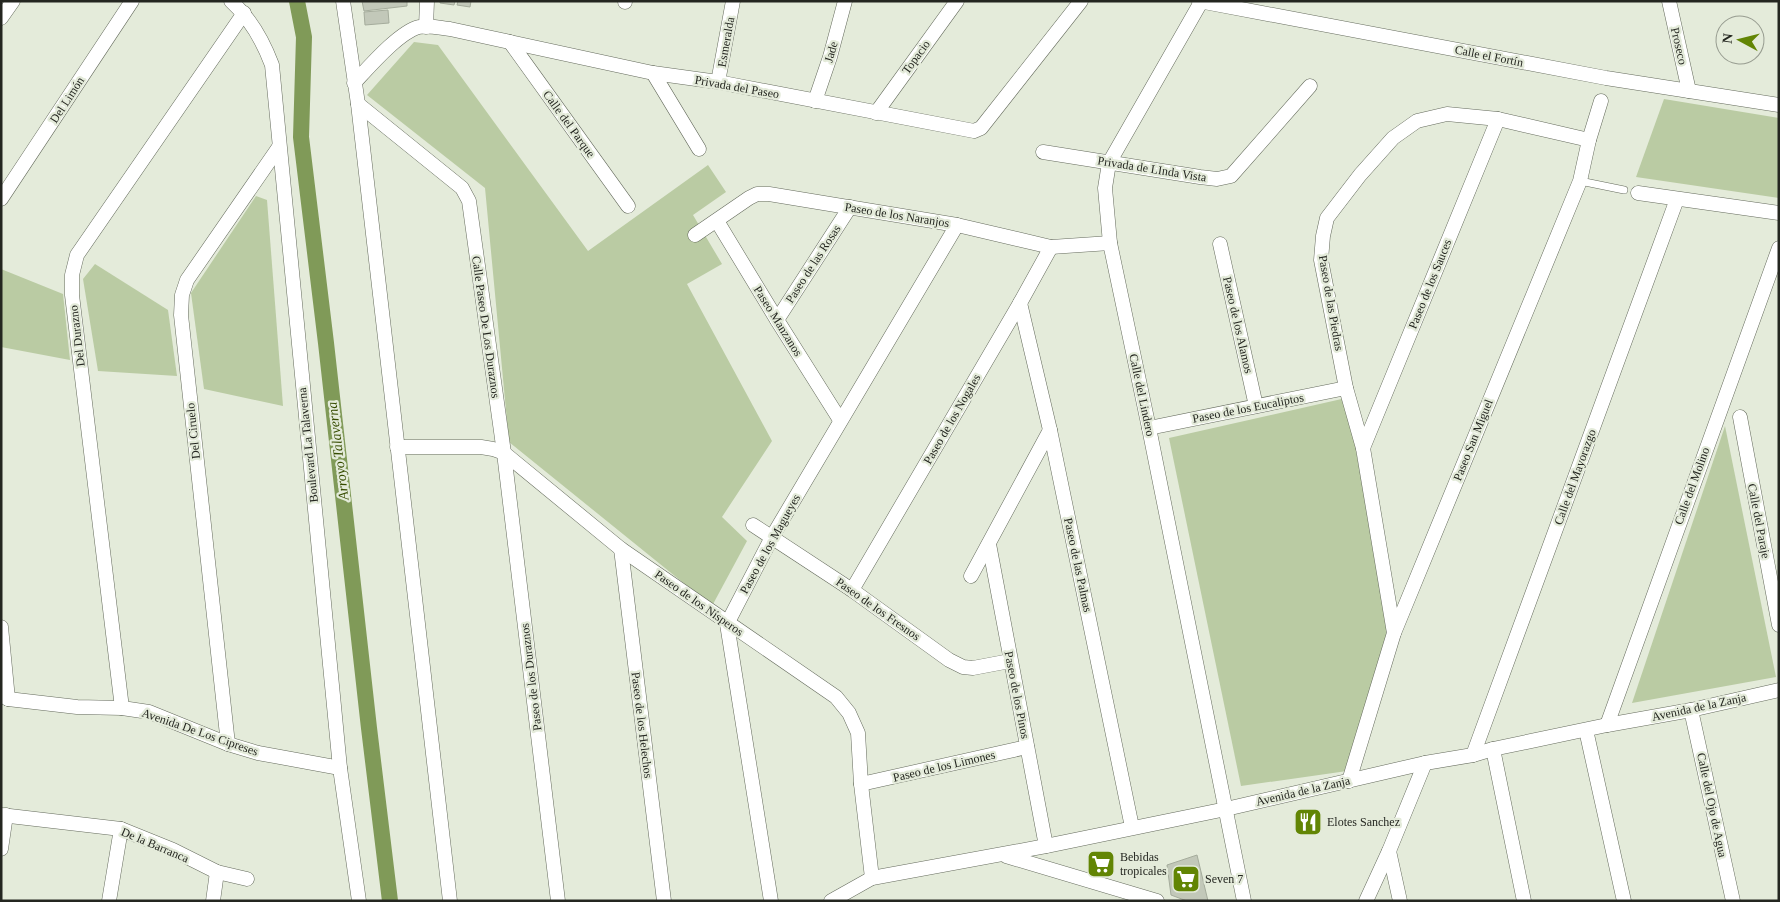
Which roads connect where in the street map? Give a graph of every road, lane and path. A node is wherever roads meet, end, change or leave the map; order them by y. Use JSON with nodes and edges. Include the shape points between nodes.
{"nodes":[{"id":1,"x":13,"y":1,"type":"edge"},
{"id":2,"x":132,"y":1,"type":"edge"},
{"id":3,"x":231,"y":1,"type":"edge"},
{"id":4,"x":343,"y":1,"type":"edge"},
{"id":5,"x":428,"y":1,"type":"edge"},
{"id":6,"x":733,"y":1,"type":"edge"},
{"id":7,"x":845,"y":1,"type":"edge"},
{"id":8,"x":957,"y":1,"type":"edge"},
{"id":9,"x":1081,"y":1,"type":"edge"},
{"id":10,"x":1200,"y":1,"type":"edge"},
{"id":11,"x":1263,"y":1,"type":"edge"},
{"id":12,"x":1670,"y":1,"type":"edge"},
{"id":13,"x":244,"y":13,"type":"junction"},
{"id":14,"x":1277,"y":16,"type":"junction"},
{"id":15,"x":1,"y":18,"type":"edge"},
{"id":16,"x":426,"y":27,"type":"junction"},
{"id":17,"x":510,"y":42,"type":"junction"},
{"id":18,"x":653,"y":73,"type":"junction"},
{"id":19,"x":718,"y":82,"type":"junction"},
{"id":20,"x":354,"y":83,"type":"junction"},
{"id":21,"x":1310,"y":86,"type":"dead end"},
{"id":22,"x":1689,"y":91,"type":"junction"},
{"id":23,"x":1601,"y":101,"type":"dead end"},
{"id":24,"x":815,"y":102,"type":"junction"},
{"id":25,"x":358,"y":104,"type":"junction"},
{"id":26,"x":1779,"y":105,"type":"edge"},
{"id":27,"x":876,"y":112,"type":"junction"},
{"id":28,"x":1498,"y":119,"type":"junction"},
{"id":29,"x":1589,"y":140,"type":"junction"},
{"id":30,"x":279,"y":147,"type":"junction"},
{"id":31,"x":699,"y":149,"type":"dead end"},
{"id":32,"x":1043,"y":152,"type":"dead end"},
{"id":33,"x":1109,"y":163,"type":"junction"},
{"id":34,"x":1580,"y":181,"type":"junction"},
{"id":35,"x":1624,"y":190,"type":"dead end"},
{"id":36,"x":1638,"y":193,"type":"dead end"},
{"id":37,"x":1,"y":199,"type":"edge"},
{"id":38,"x":1677,"y":199,"type":"junction"},
{"id":39,"x":628,"y":206,"type":"dead end"},
{"id":40,"x":850,"y":207,"type":"junction"},
{"id":41,"x":1779,"y":213,"type":"edge"},
{"id":42,"x":717,"y":221,"type":"junction"},
{"id":43,"x":957,"y":225,"type":"junction"},
{"id":44,"x":695,"y":235,"type":"dead end"},
{"id":45,"x":1110,"y":243,"type":"junction"},
{"id":46,"x":1220,"y":244,"type":"dead end"},
{"id":47,"x":1051,"y":247,"type":"junction"},
{"id":48,"x":1779,"y":248,"type":"edge"},
{"id":49,"x":1020,"y":303,"type":"junction"},
{"id":50,"x":777,"y":320,"type":"junction"},
{"id":51,"x":1346,"y":388,"type":"junction"},
{"id":52,"x":1256,"y":406,"type":"junction"},
{"id":53,"x":1740,"y":417,"type":"dead end"},
{"id":54,"x":840,"y":420,"type":"junction"},
{"id":55,"x":1149,"y":428,"type":"junction"},
{"id":56,"x":1050,"y":430,"type":"junction"},
{"id":57,"x":397,"y":447,"type":"junction"},
{"id":58,"x":1362,"y":448,"type":"junction"},
{"id":59,"x":504,"y":452,"type":"junction"},
{"id":60,"x":753,"y":525,"type":"dead end"},
{"id":61,"x":772,"y":537,"type":"junction"},
{"id":62,"x":989,"y":544,"type":"junction"},
{"id":63,"x":621,"y":549,"type":"junction"},
{"id":64,"x":971,"y":576,"type":"dead end"},
{"id":65,"x":852,"y":590,"type":"junction"},
{"id":66,"x":727,"y":624,"type":"junction"},
{"id":67,"x":1779,"y":626,"type":"edge"},
{"id":68,"x":1,"y":627,"type":"edge"},
{"id":69,"x":1394,"y":633,"type":"junction"},
{"id":70,"x":1010,"y":661,"type":"junction"},
{"id":71,"x":1779,"y":690,"type":"edge"},
{"id":72,"x":5,"y":697,"type":"edge"},
{"id":73,"x":122,"y":708,"type":"junction"},
{"id":74,"x":1691,"y":710,"type":"junction"},
{"id":75,"x":1606,"y":725,"type":"junction"},
{"id":76,"x":1586,"y":730,"type":"junction"},
{"id":77,"x":228,"y":744,"type":"junction"},
{"id":78,"x":1027,"y":747,"type":"junction"},
{"id":79,"x":1493,"y":749,"type":"junction"},
{"id":80,"x":1473,"y":755,"type":"junction"},
{"id":81,"x":1425,"y":764,"type":"junction"},
{"id":82,"x":340,"y":768,"type":"junction"},
{"id":83,"x":1349,"y":781,"type":"junction"},
{"id":84,"x":861,"y":784,"type":"junction"},
{"id":85,"x":1226,"y":808,"type":"junction"},
{"id":86,"x":4,"y":815,"type":"edge"},
{"id":87,"x":1132,"y":827,"type":"junction"},
{"id":88,"x":121,"y":829,"type":"junction"},
{"id":89,"x":1046,"y":846,"type":"junction"},
{"id":90,"x":1,"y":849,"type":"edge"},
{"id":91,"x":1389,"y":851,"type":"junction"},
{"id":92,"x":1002,"y":855,"type":"junction"},
{"id":93,"x":216,"y":872,"type":"junction"},
{"id":94,"x":872,"y":878,"type":"junction"},
{"id":95,"x":247,"y":879,"type":"dead end"},
{"id":96,"x":109,"y":901,"type":"edge"},
{"id":97,"x":213,"y":901,"type":"edge"},
{"id":98,"x":358,"y":901,"type":"edge"},
{"id":99,"x":450,"y":901,"type":"edge"},
{"id":100,"x":558,"y":901,"type":"edge"},
{"id":101,"x":664,"y":901,"type":"edge"},
{"id":102,"x":771,"y":901,"type":"edge"},
{"id":103,"x":831,"y":901,"type":"edge"},
{"id":104,"x":1157,"y":901,"type":"edge"},
{"id":105,"x":1244,"y":901,"type":"edge"},
{"id":106,"x":1366,"y":901,"type":"edge"},
{"id":107,"x":1400,"y":901,"type":"edge"},
{"id":108,"x":1524,"y":901,"type":"edge"},
{"id":109,"x":1624,"y":901,"type":"edge"},
{"id":110,"x":1733,"y":901,"type":"edge"}],
"edges":[{"from":1,"to":15,"type":"street"},
{"from":2,"to":37,"type":"street","name":"Del Limón"},
{"from":3,"to":13,"type":"street","name":"Boulevard La Talaverna"},
{"from":4,"to":20,"type":"street"},
{"from":5,"to":16,"type":"street"},
{"from":6,"to":19,"type":"street","name":"Esmeralda"},
{"from":7,"to":24,"type":"street","name":"Jade"},
{"from":8,"to":27,"type":"street","name":"Topacio"},
{"from":9,"to":27,"type":"street","name":"Privada del Paseo","via":[[978,130]]},
{"from":10,"to":14,"type":"street","name":"Calle el Fortín"},
{"from":10,"to":33,"type":"street","name":"Calle del Lindero"},
{"from":11,"to":14,"type":"street"},
{"from":12,"to":22,"type":"street","name":"Proseco"},
{"from":13,"to":30,"type":"street","name":"Boulevard La Talaverna","via":[[263,42],[272,64]]},
{"from":13,"to":73,"type":"street","name":"Del Durazno","via":[[76,255],[72,275]]},
{"from":14,"to":22,"type":"street","name":"Calle el Fortín"},
{"from":16,"to":17,"type":"street","name":"Privada del Paseo"},
{"from":16,"to":20,"type":"street","name":"Privada del Paseo","via":[[408,32]]},
{"from":17,"to":18,"type":"street","name":"Privada del Paseo"},
{"from":17,"to":39,"type":"street","name":"Calle del Parque"},
{"from":18,"to":19,"type":"street","name":"Privada del Paseo"},
{"from":18,"to":31,"type":"street"},
{"from":19,"to":24,"type":"street","name":"Privada del Paseo"},
{"from":20,"to":25,"type":"street"},
{"from":21,"to":33,"type":"street","name":"Privada de LInda Vista","via":[[1231,176],[1217,179]]},
{"from":22,"to":26,"type":"street","name":"Calle el Fortín"},
{"from":23,"to":29,"type":"street","name":"Paseo San Miguel"},
{"from":24,"to":27,"type":"street","name":"Privada del Paseo"},
{"from":25,"to":57,"type":"street"},
{"from":25,"to":59,"type":"street","name":"Calle Paseo De Los Duraznos","via":[[462,188],[469,201]]},
{"from":28,"to":29,"type":"street","name":"Paseo de las Piedras"},
{"from":28,"to":51,"type":"street","name":"Paseo de las Piedras","via":[[1447,114],[1416,121],[1392,138],[1327,218],[1321,260]]},
{"from":28,"to":58,"type":"street","name":"Paseo de los Sauces"},
{"from":29,"to":34,"type":"street","name":"Paseo San Miguel"},
{"from":30,"to":77,"type":"street","name":"Del Ciruelo","via":[[187,280],[182,295],[182,323]]},
{"from":30,"to":82,"type":"street","name":"Boulevard La Talaverna"},
{"from":32,"to":33,"type":"street","name":"Privada de LInda Vista"},
{"from":33,"to":45,"type":"street","name":"Calle del Lindero","via":[[1105,188]]},
{"from":34,"to":35,"type":"lane"},
{"from":34,"to":69,"type":"street","name":"Paseo San Miguel"},
{"from":36,"to":38,"type":"street"},
{"from":38,"to":41,"type":"street"},
{"from":38,"to":80,"type":"street","name":"Calle del Mayorazgo"},
{"from":40,"to":42,"type":"street","name":"Paseo de los Naranjos","via":[[757,194]]},
{"from":40,"to":43,"type":"street","name":"Paseo de los Naranjos"},
{"from":40,"to":50,"type":"street","name":"Paseo de las Rosas"},
{"from":42,"to":44,"type":"street","name":"Paseo de los Naranjos"},
{"from":42,"to":50,"type":"street","name":"Paseo Manzanos"},
{"from":43,"to":47,"type":"street","name":"Paseo de los Naranjos"},
{"from":43,"to":54,"type":"street","name":"Paseo de los Magueyes"},
{"from":45,"to":47,"type":"street","name":"Paseo de los Naranjos"},
{"from":45,"to":55,"type":"street","name":"Calle del Lindero"},
{"from":46,"to":52,"type":"street","name":"Paseo de los Alamos"},
{"from":47,"to":49,"type":"street","name":"Paseo de los Nogales"},
{"from":48,"to":75,"type":"street","name":"Calle del Molino"},
{"from":49,"to":56,"type":"street","name":"Paseo de las Palmas"},
{"from":49,"to":65,"type":"street","name":"Paseo de los Nogales"},
{"from":50,"to":54,"type":"street","name":"Paseo Manzanos"},
{"from":51,"to":52,"type":"street","name":"Paseo de los Eucaliptos"},
{"from":51,"to":58,"type":"street","name":"Paseo de las Piedras"},
{"from":52,"to":55,"type":"street","name":"Paseo de los Eucaliptos"},
{"from":53,"to":67,"type":"street","name":"Calle del Paraje"},
{"from":54,"to":61,"type":"street","name":"Paseo de los Magueyes"},
{"from":55,"to":85,"type":"street","name":"Calle del Lindero"},
{"from":56,"to":62,"type":"street"},
{"from":56,"to":87,"type":"street","name":"Paseo de las Palmas"},
{"from":57,"to":59,"type":"street","name":"Paseo de los Nísperos","via":[[481,447]]},
{"from":57,"to":99,"type":"street"},
{"from":58,"to":69,"type":"street","name":"Paseo de las Piedras"},
{"from":59,"to":63,"type":"street","name":"Paseo de los Nísperos"},
{"from":59,"to":100,"type":"street","name":"Paseo de los Duraznos"},
{"from":60,"to":61,"type":"street","name":"Paseo de los Fresnos"},
{"from":61,"to":65,"type":"street","name":"Paseo de los Fresnos"},
{"from":61,"to":66,"type":"street","name":"Paseo de los Magueyes"},
{"from":62,"to":64,"type":"street"},
{"from":62,"to":70,"type":"street","name":"Paseo de los Pinos"},
{"from":63,"to":66,"type":"street","name":"Paseo de los Nísperos"},
{"from":63,"to":101,"type":"street","name":"Paseo de los Helechos"},
{"from":65,"to":70,"type":"street","name":"Paseo de los Fresnos","via":[[963,667]]},
{"from":66,"to":84,"type":"street","name":"Paseo de los Nísperos","via":[[836,697],[849,713],[858,733]]},
{"from":66,"to":102,"type":"street"},
{"from":68,"to":72,"type":"street"},
{"from":69,"to":83,"type":"street","name":"Paseo San Miguel"},
{"from":70,"to":78,"type":"street","name":"Paseo de los Pinos"},
{"from":71,"to":74,"type":"street","name":"Avenida de la Zanja"},
{"from":72,"to":73,"type":"street","name":"Avenida De Los Cipreses","via":[[77,707]]},
{"from":73,"to":77,"type":"street","name":"Avenida De Los Cipreses","via":[[149,712]]},
{"from":74,"to":75,"type":"street","name":"Avenida de la Zanja"},
{"from":74,"to":110,"type":"street","name":"Calle del Ojo de Agua"},
{"from":75,"to":76,"type":"street","name":"Avenida de la Zanja"},
{"from":76,"to":79,"type":"street","name":"Avenida de la Zanja"},
{"from":76,"to":109,"type":"street"},
{"from":77,"to":82,"type":"street","name":"Avenida De Los Cipreses","via":[[258,753]]},
{"from":78,"to":84,"type":"street","name":"Paseo de los Limones"},
{"from":78,"to":89,"type":"street","name":"Paseo de los Pinos"},
{"from":79,"to":80,"type":"street","name":"Avenida de la Zanja"},
{"from":79,"to":108,"type":"street"},
{"from":80,"to":81,"type":"street","name":"Avenida de la Zanja"},
{"from":81,"to":83,"type":"street","name":"Avenida de la Zanja"},
{"from":81,"to":91,"type":"street"},
{"from":82,"to":98,"type":"street","name":"Boulevard La Talaverna"},
{"from":83,"to":85,"type":"street","name":"Avenida de la Zanja"},
{"from":84,"to":94,"type":"street","name":"Paseo de los Nísperos"},
{"from":85,"to":87,"type":"street","name":"Avenida de la Zanja"},
{"from":85,"to":105,"type":"street","name":"Calle del Lindero"},
{"from":86,"to":88,"type":"street","name":"De la Barranca"},
{"from":86,"to":90,"type":"street"},
{"from":87,"to":89,"type":"street","name":"Avenida de la Zanja"},
{"from":88,"to":93,"type":"street","name":"De la Barranca"},
{"from":88,"to":96,"type":"street"},
{"from":89,"to":92,"type":"street","name":"Avenida de la Zanja"},
{"from":91,"to":106,"type":"street"},
{"from":91,"to":107,"type":"street"},
{"from":92,"to":94,"type":"street","name":"Avenida de la Zanja"},
{"from":92,"to":104,"type":"street"},
{"from":93,"to":95,"type":"street","name":"De la Barranca"},
{"from":93,"to":97,"type":"street"},
{"from":94,"to":103,"type":"street","name":"Avenida de la Zanja"}]}
